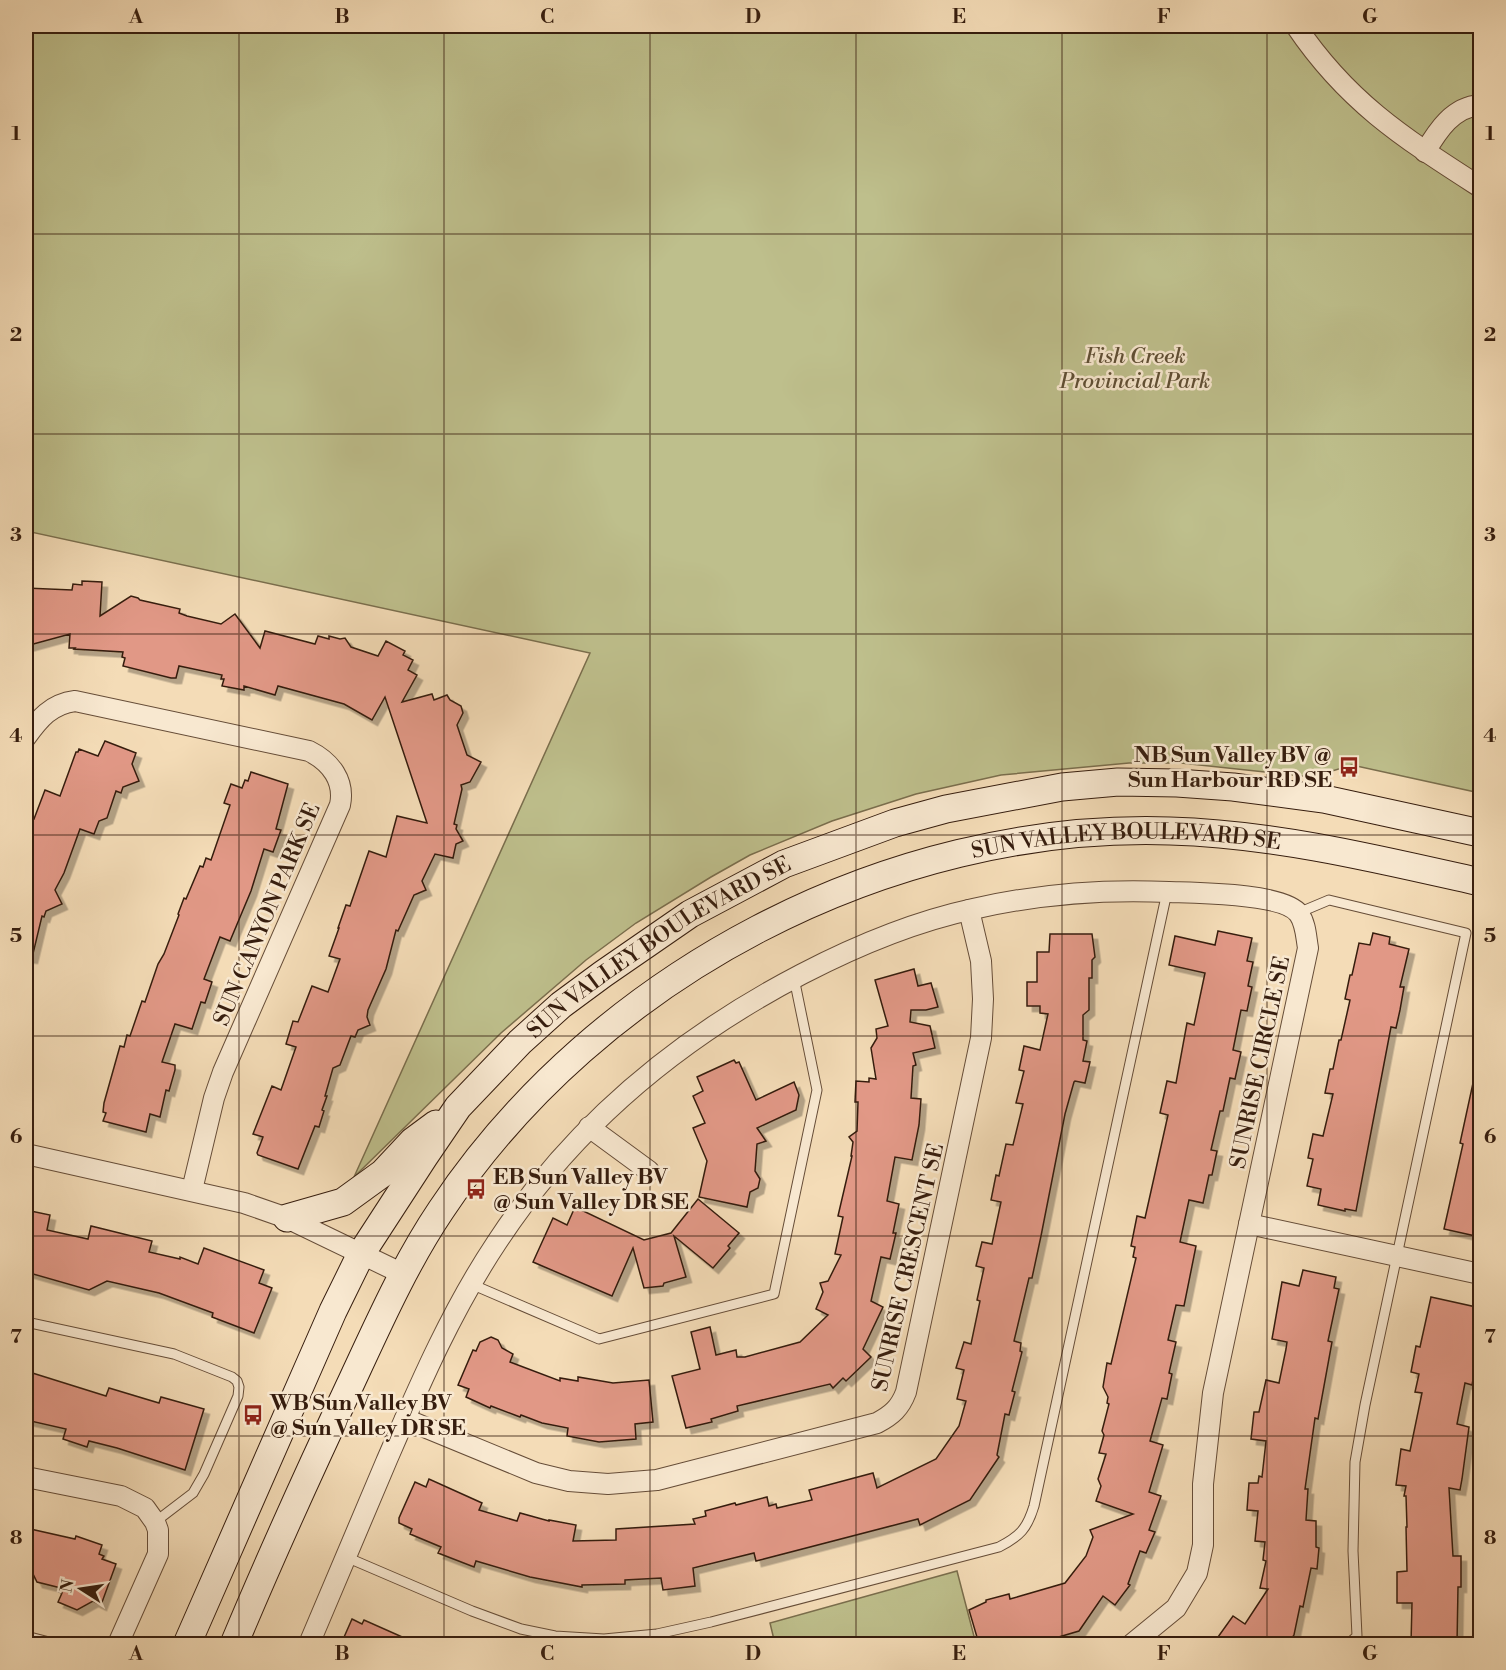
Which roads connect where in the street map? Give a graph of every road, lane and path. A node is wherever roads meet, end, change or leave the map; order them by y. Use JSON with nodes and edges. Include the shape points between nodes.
{"nodes":[{"id":1,"x":1296,"y":26,"type":"edge"},
{"id":2,"x":1480,"y":105,"type":"edge"},
{"id":3,"x":1425,"y":152,"type":"junction"},
{"id":4,"x":1480,"y":187,"type":"edge"},
{"id":5,"x":26,"y":737,"type":"edge"},
{"id":6,"x":1480,"y":833,"type":"edge"},
{"id":7,"x":1478,"y":882,"type":"edge"},
{"id":8,"x":1167,"y":892,"type":"junction"},
{"id":9,"x":969,"y":910,"type":"junction"},
{"id":10,"x":1298,"y":913,"type":"junction"},
{"id":11,"x":794,"y":978,"type":"junction"},
{"id":12,"x":458,"y":1107,"type":"junction"},
{"id":13,"x":589,"y":1127,"type":"junction"},
{"id":14,"x":26,"y":1154,"type":"edge"},
{"id":15,"x":649,"y":1171,"type":"dead end"},
{"id":16,"x":192,"y":1190,"type":"junction"},
{"id":17,"x":287,"y":1218,"type":"junction"},
{"id":18,"x":1250,"y":1224,"type":"junction"},
{"id":19,"x":361,"y":1254,"type":"junction"},
{"id":20,"x":1397,"y":1254,"type":"junction"},
{"id":21,"x":403,"y":1274,"type":"junction"},
{"id":22,"x":1480,"y":1274,"type":"edge"},
{"id":23,"x":471,"y":1284,"type":"junction"},
{"id":24,"x":26,"y":1322,"type":"edge"},
{"id":25,"x":405,"y":1419,"type":"junction"},
{"id":26,"x":26,"y":1477,"type":"edge"},
{"id":27,"x":154,"y":1522,"type":"junction"},
{"id":28,"x":346,"y":1557,"type":"junction"},
{"id":29,"x":26,"y":1636,"type":"edge"},
{"id":30,"x":57,"y":1644,"type":"edge"},
{"id":31,"x":118,"y":1644,"type":"edge"},
{"id":32,"x":187,"y":1644,"type":"edge"},
{"id":33,"x":234,"y":1644,"type":"edge"},
{"id":34,"x":309,"y":1644,"type":"edge"},
{"id":35,"x":1132,"y":1644,"type":"edge"},
{"id":36,"x":1348,"y":1644,"type":"edge"}],
"edges":[{"from":1,"to":3,"type":"street","via":[[1347,89]]},
{"from":2,"to":3,"type":"street","via":[[1449,118]]},
{"from":3,"to":4,"type":"street"},
{"from":5,"to":16,"type":"street","name":"SUN CANYON PARK SE","via":[[46,712],[75,701],[309,751],[326,761],[337,777],[340,805],[223,1072]]},
{"from":6,"to":12,"type":"main road","name":"SUN VALLEY BOULEVARD SE","via":[[1324,799],[1176,783],[1118,782],[1062,787],[946,809],[895,823],[784,864],[690,914],[561,1005]]},
{"from":7,"to":21,"type":"main road","name":"SUN VALLEY BOULEVARD SE","via":[[1268,838],[1226,833],[1119,831],[1002,844],[894,871],[842,889],[743,937],[688,970],[560,1068],[469,1171]]},
{"from":8,"to":9,"type":"street","via":[[1058,895]]},
{"from":8,"to":10,"type":"street","via":[[1271,900]]},
{"from":8,"to":28,"type":"lane","via":[[1034,1506],[1028,1524],[1015,1539],[999,1547],[711,1622],[657,1634],[604,1639],[521,1629]]},
{"from":9,"to":11,"type":"street","via":[[879,938]]},
{"from":9,"to":25,"type":"street","name":"SUNRISE CRESCENT SE","via":[[981,961],[981,1038],[906,1392],[895,1412],[877,1423],[657,1480],[608,1484],[568,1481],[536,1473]]},
{"from":10,"to":18,"type":"street","name":"SUNRISE CIRCLE SE","via":[[1308,948]]},
{"from":10,"to":20,"type":"lane","via":[[1329,900],[1466,933]]},
{"from":11,"to":13,"type":"street","via":[[706,1030],[626,1092]]},
{"from":11,"to":23,"type":"lane","via":[[817,1090],[774,1294],[599,1339]]},
{"from":12,"to":17,"type":"main road","via":[[343,1203]]},
{"from":12,"to":19,"type":"main road","name":"SUN VALLEY BOULEVARD SE"},
{"from":13,"to":15,"type":"street"},
{"from":13,"to":23,"type":"street","via":[[525,1202]]},
{"from":14,"to":16,"type":"street"},
{"from":16,"to":17,"type":"street"},
{"from":17,"to":19,"type":"street"},
{"from":18,"to":20,"type":"street"},
{"from":18,"to":35,"type":"street","name":"SUNRISE CIRCLE SE","via":[[1213,1393],[1203,1484],[1203,1545],[1197,1573],[1176,1608]]},
{"from":19,"to":21,"type":"street"},
{"from":19,"to":32,"type":"main road","name":"SUN VALLEY BOULEVARD SE"},
{"from":20,"to":22,"type":"street"},
{"from":20,"to":36,"type":"lane","via":[[1356,1462],[1353,1551],[1357,1636]]},
{"from":21,"to":33,"type":"main road","name":"SUN VALLEY BOULEVARD SE","via":[[273,1551]]},
{"from":23,"to":25,"type":"street","via":[[427,1366]]},
{"from":24,"to":27,"type":"lane","via":[[174,1354],[223,1372],[237,1382],[238,1396],[193,1493]]},
{"from":25,"to":28,"type":"street"},
{"from":26,"to":27,"type":"street","via":[[121,1496],[145,1509]]},
{"from":27,"to":31,"type":"street","via":[[159,1554]]},
{"from":28,"to":34,"type":"street"},
{"from":29,"to":30,"type":"lane"}]}
